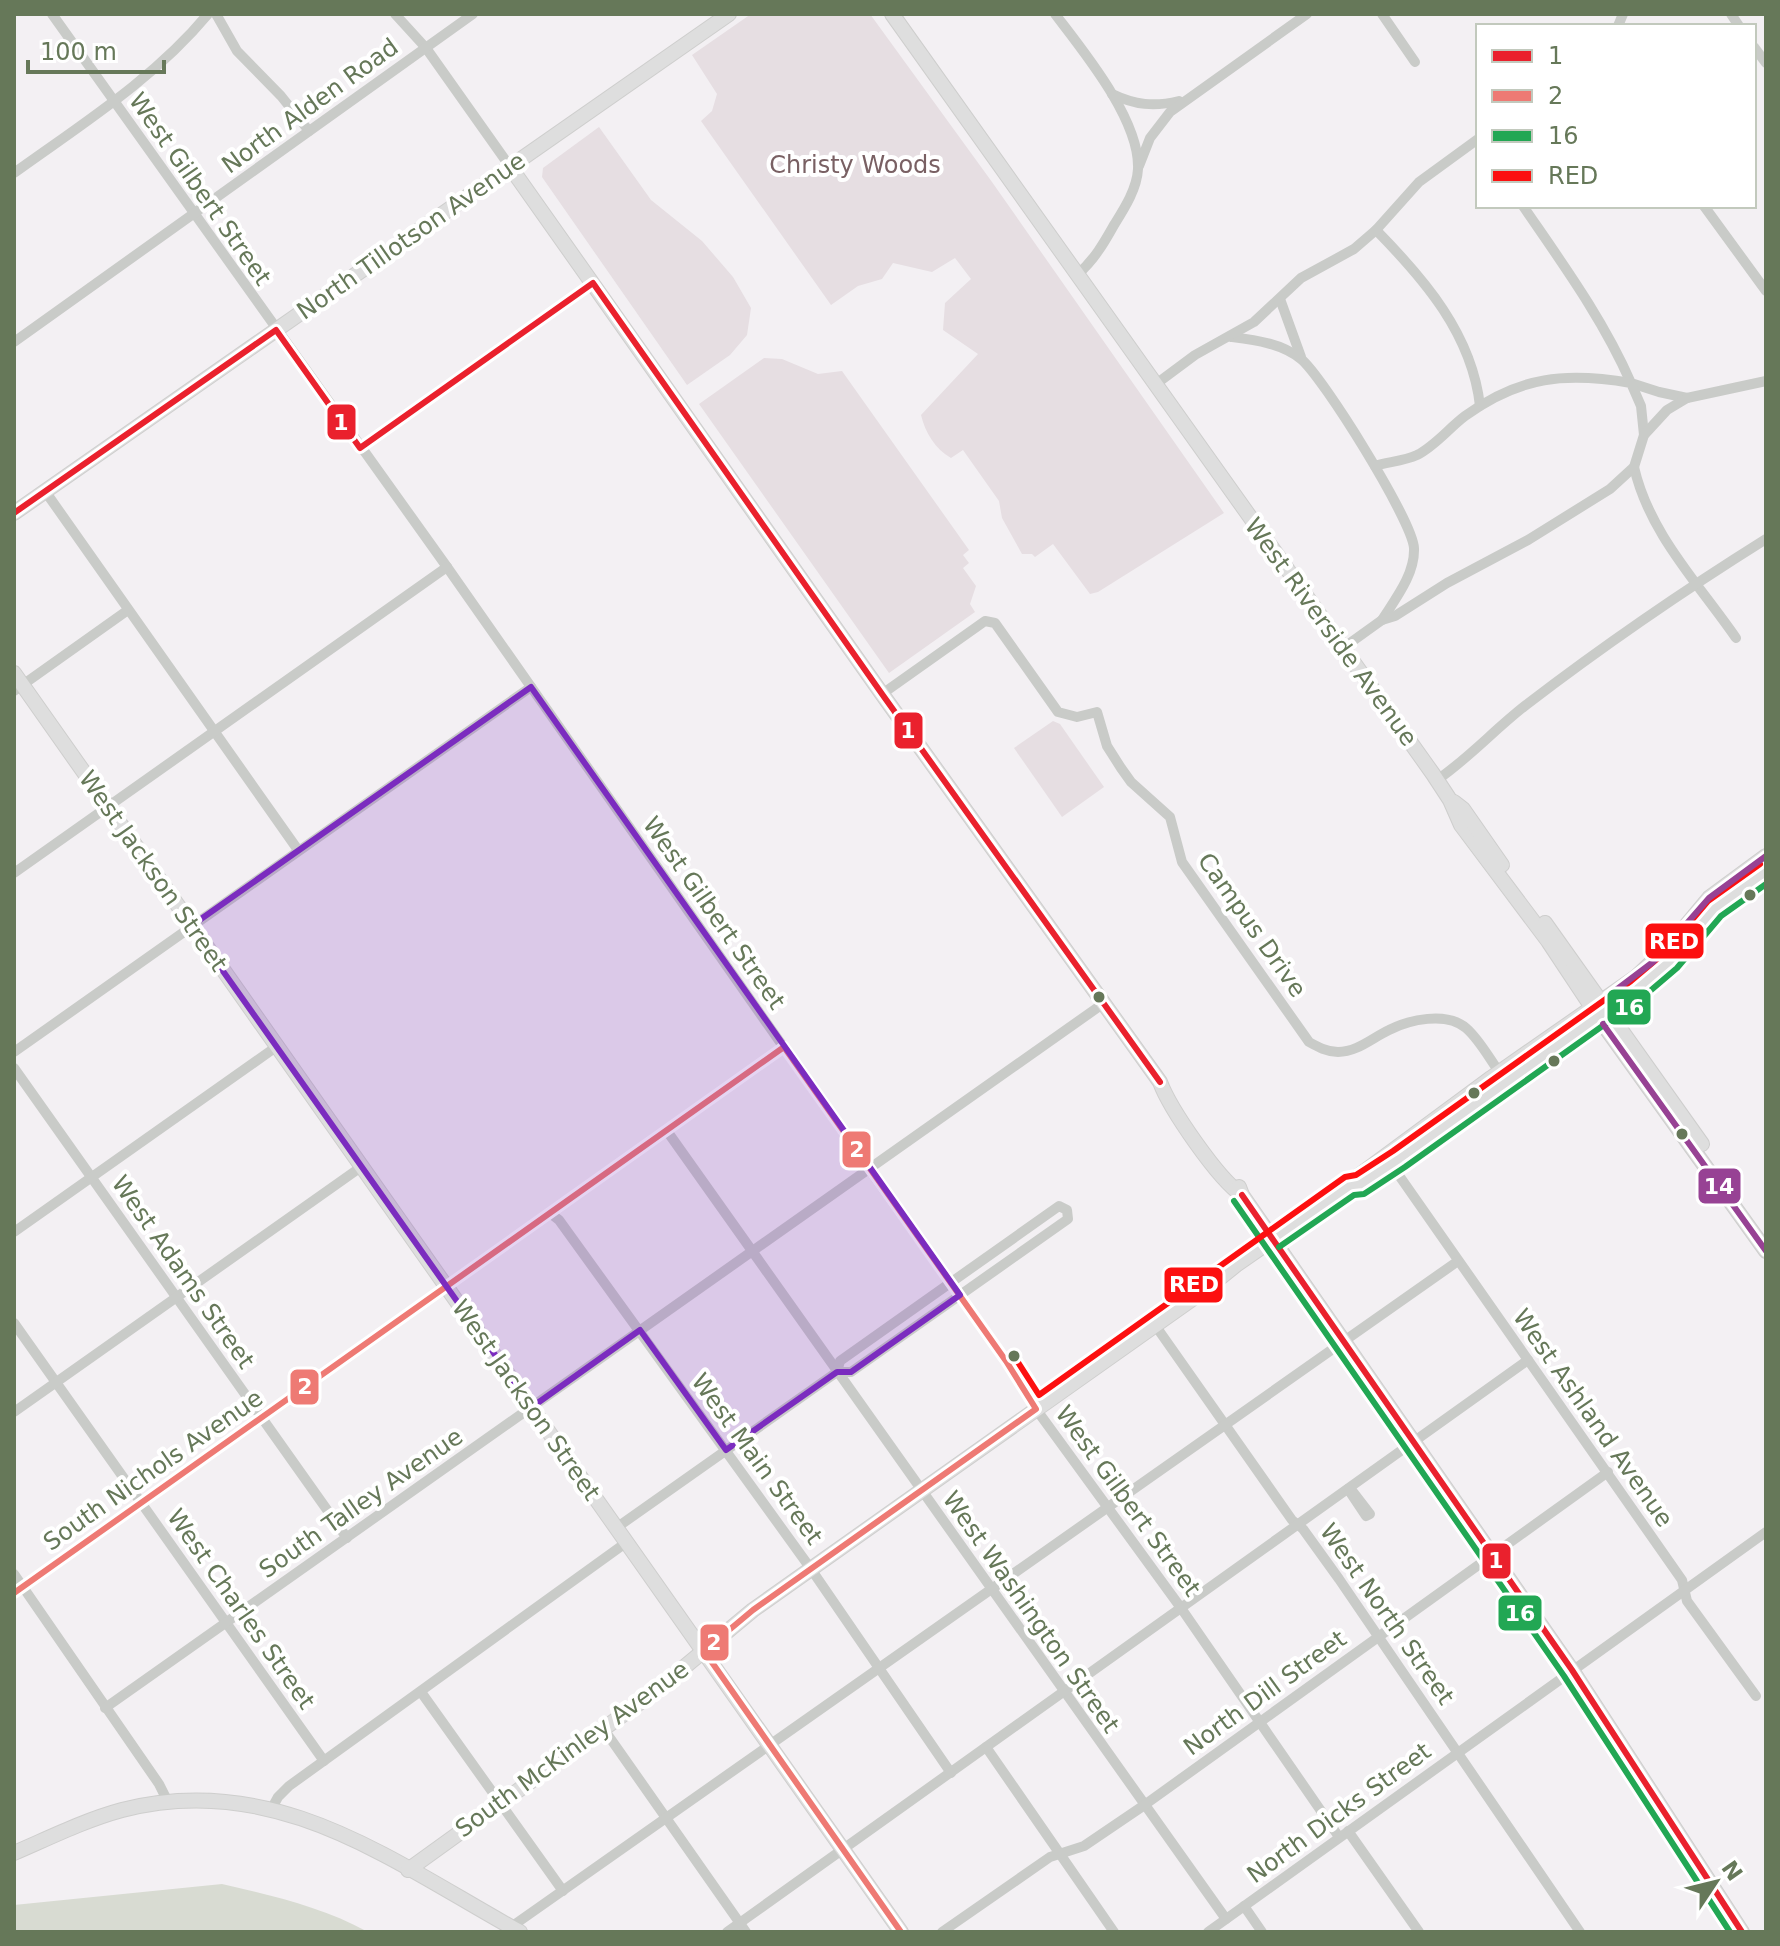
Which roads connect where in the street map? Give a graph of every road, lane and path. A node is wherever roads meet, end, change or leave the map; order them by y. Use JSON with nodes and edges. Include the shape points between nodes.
{"nodes":[{"id":1,"x":52,"y":14,"type":"edge"},
{"id":2,"x":208,"y":14,"type":"edge"},
{"id":3,"x":216,"y":14,"type":"edge"},
{"id":4,"x":395,"y":14,"type":"edge"},
{"id":5,"x":473,"y":14,"type":"edge"},
{"id":6,"x":729,"y":14,"type":"edge"},
{"id":7,"x":892,"y":14,"type":"edge"},
{"id":8,"x":1055,"y":14,"type":"edge"},
{"id":9,"x":1307,"y":14,"type":"edge"},
{"id":10,"x":1382,"y":14,"type":"edge"},
{"id":11,"x":426,"y":48,"type":"junction"},
{"id":12,"x":1415,"y":62,"type":"dead end"},
{"id":13,"x":1112,"y":94,"type":"junction"},
{"id":14,"x":1183,"y":100,"type":"junction"},
{"id":15,"x":114,"y":102,"type":"junction"},
{"id":16,"x":309,"y":131,"type":"junction"},
{"id":17,"x":1476,"y":140,"type":"edge"},
{"id":18,"x":511,"y":168,"type":"junction"},
{"id":19,"x":1138,"y":168,"type":"junction"},
{"id":20,"x":14,"y":173,"type":"edge"},
{"id":21,"x":1524,"y":208,"type":"edge"},
{"id":22,"x":1705,"y":208,"type":"edge"},
{"id":23,"x":194,"y":214,"type":"junction"},
{"id":24,"x":1376,"y":230,"type":"junction"},
{"id":25,"x":1078,"y":274,"type":"junction"},
{"id":26,"x":593,"y":283,"type":"junction"},
{"id":27,"x":1766,"y":291,"type":"edge"},
{"id":28,"x":1280,"y":299,"type":"junction"},
{"id":29,"x":276,"y":330,"type":"junction"},
{"id":30,"x":1231,"y":337,"type":"junction"},
{"id":31,"x":14,"y":342,"type":"edge"},
{"id":32,"x":1303,"y":360,"type":"junction"},
{"id":33,"x":1766,"y":381,"type":"edge"},
{"id":34,"x":1631,"y":383,"type":"junction"},
{"id":35,"x":1156,"y":384,"type":"junction"},
{"id":36,"x":1687,"y":398,"type":"junction"},
{"id":37,"x":1480,"y":406,"type":"junction"},
{"id":38,"x":1644,"y":435,"type":"junction"},
{"id":39,"x":360,"y":448,"type":"junction"},
{"id":40,"x":1375,"y":466,"type":"junction"},
{"id":41,"x":1634,"y":467,"type":"junction"},
{"id":42,"x":45,"y":491,"type":"junction"},
{"id":43,"x":14,"y":513,"type":"edge"},
{"id":44,"x":1766,"y":539,"type":"edge"},
{"id":45,"x":447,"y":567,"type":"junction"},
{"id":46,"x":1697,"y":582,"type":"junction"},
{"id":47,"x":128,"y":610,"type":"junction"},
{"id":48,"x":1382,"y":620,"type":"junction"},
{"id":49,"x":1736,"y":638,"type":"dead end"},
{"id":50,"x":1343,"y":648,"type":"junction"},
{"id":51,"x":17,"y":683,"type":"edge"},
{"id":52,"x":531,"y":687,"type":"junction"},
{"id":53,"x":882,"y":694,"type":"junction"},
{"id":54,"x":215,"y":733,"type":"junction"},
{"id":55,"x":1437,"y":780,"type":"junction"},
{"id":56,"x":107,"y":806,"type":"junction"},
{"id":57,"x":298,"y":850,"type":"junction"},
{"id":58,"x":1766,"y":856,"type":"edge"},
{"id":59,"x":1766,"y":872,"type":"edge"},
{"id":60,"x":14,"y":873,"type":"edge"},
{"id":61,"x":191,"y":926,"type":"junction"},
{"id":62,"x":1104,"y":1003,"type":"junction"},
{"id":63,"x":1602,"y":1006,"type":"junction"},
{"id":64,"x":276,"y":1047,"type":"junction"},
{"id":65,"x":784,"y":1047,"type":"junction"},
{"id":66,"x":14,"y":1052,"type":"edge"},
{"id":67,"x":14,"y":1068,"type":"edge"},
{"id":68,"x":1502,"y":1076,"type":"junction"},
{"id":69,"x":667,"y":1131,"type":"junction"},
{"id":70,"x":1391,"y":1164,"type":"junction"},
{"id":71,"x":361,"y":1167,"type":"junction"},
{"id":72,"x":869,"y":1169,"type":"junction"},
{"id":73,"x":91,"y":1177,"type":"junction"},
{"id":74,"x":1351,"y":1185,"type":"junction"},
{"id":75,"x":550,"y":1213,"type":"junction"},
{"id":76,"x":14,"y":1232,"type":"edge"},
{"id":77,"x":1766,"y":1238,"type":"edge"},
{"id":78,"x":1273,"y":1239,"type":"junction"},
{"id":79,"x":752,"y":1251,"type":"junction"},
{"id":80,"x":1766,"y":1251,"type":"edge"},
{"id":81,"x":1458,"y":1261,"type":"junction"},
{"id":82,"x":951,"y":1282,"type":"junction"},
{"id":83,"x":446,"y":1287,"type":"junction"},
{"id":84,"x":960,"y":1295,"type":"junction"},
{"id":85,"x":176,"y":1298,"type":"junction"},
{"id":86,"x":14,"y":1323,"type":"edge"},
{"id":87,"x":1155,"y":1325,"type":"junction"},
{"id":88,"x":640,"y":1330,"type":"junction"},
{"id":89,"x":1343,"y":1342,"type":"junction"},
{"id":90,"x":1528,"y":1360,"type":"junction"},
{"id":91,"x":837,"y":1372,"type":"junction"},
{"id":92,"x":56,"y":1382,"type":"junction"},
{"id":93,"x":532,"y":1407,"type":"junction"},
{"id":94,"x":1036,"y":1409,"type":"junction"},
{"id":95,"x":14,"y":1412,"type":"edge"},
{"id":96,"x":261,"y":1417,"type":"junction"},
{"id":97,"x":1225,"y":1425,"type":"junction"},
{"id":98,"x":1414,"y":1443,"type":"junction"},
{"id":99,"x":726,"y":1450,"type":"junction"},
{"id":100,"x":1608,"y":1472,"type":"junction"},
{"id":101,"x":922,"y":1491,"type":"junction"},
{"id":102,"x":141,"y":1502,"type":"junction"},
{"id":103,"x":1109,"y":1507,"type":"junction"},
{"id":104,"x":1299,"y":1525,"type":"junction"},
{"id":105,"x":616,"y":1528,"type":"junction"},
{"id":106,"x":1766,"y":1532,"type":"edge"},
{"id":107,"x":347,"y":1538,"type":"junction"},
{"id":108,"x":627,"y":1542,"type":"junction"},
{"id":109,"x":1491,"y":1556,"type":"junction"},
{"id":110,"x":811,"y":1569,"type":"junction"},
{"id":111,"x":14,"y":1574,"type":"edge"},
{"id":112,"x":992,"y":1588,"type":"junction"},
{"id":113,"x":1685,"y":1589,"type":"junction"},
{"id":114,"x":18,"y":1590,"type":"edge"},
{"id":115,"x":1181,"y":1608,"type":"junction"},
{"id":116,"x":226,"y":1623,"type":"junction"},
{"id":117,"x":1378,"y":1636,"type":"junction"},
{"id":118,"x":704,"y":1651,"type":"junction"},
{"id":119,"x":880,"y":1668,"type":"junction"},
{"id":120,"x":1572,"y":1670,"type":"junction"},
{"id":121,"x":421,"y":1692,"type":"junction"},
{"id":122,"x":1064,"y":1692,"type":"junction"},
{"id":123,"x":1756,"y":1696,"type":"dead end"},
{"id":124,"x":105,"y":1708,"type":"junction"},
{"id":125,"x":1259,"y":1722,"type":"junction"},
{"id":126,"x":603,"y":1728,"type":"junction"},
{"id":127,"x":771,"y":1745,"type":"junction"},
{"id":128,"x":986,"y":1747,"type":"junction"},
{"id":129,"x":1458,"y":1751,"type":"junction"},
{"id":130,"x":324,"y":1761,"type":"junction"},
{"id":131,"x":951,"y":1773,"type":"junction"},
{"id":132,"x":168,"y":1802,"type":"junction"},
{"id":133,"x":499,"y":1803,"type":"junction"},
{"id":134,"x":1143,"y":1806,"type":"junction"},
{"id":135,"x":272,"y":1808,"type":"junction"},
{"id":136,"x":666,"y":1819,"type":"junction"},
{"id":137,"x":1344,"y":1834,"type":"junction"},
{"id":138,"x":844,"y":1849,"type":"junction"},
{"id":139,"x":14,"y":1853,"type":"edge"},
{"id":140,"x":1060,"y":1853,"type":"junction"},
{"id":141,"x":408,"y":1870,"type":"junction"},
{"id":142,"x":563,"y":1891,"type":"junction"},
{"id":143,"x":1244,"y":1906,"type":"junction"},
{"id":144,"x":1226,"y":1919,"type":"junction"},
{"id":145,"x":742,"y":1927,"type":"edge"},
{"id":146,"x":516,"y":1930,"type":"edge"},
{"id":147,"x":727,"y":1932,"type":"edge"},
{"id":148,"x":901,"y":1932,"type":"edge"},
{"id":149,"x":942,"y":1932,"type":"edge"},
{"id":150,"x":1114,"y":1932,"type":"edge"},
{"id":151,"x":1208,"y":1932,"type":"edge"},
{"id":152,"x":1262,"y":1932,"type":"edge"},
{"id":153,"x":1419,"y":1932,"type":"edge"},
{"id":154,"x":1580,"y":1932,"type":"edge"},
{"id":155,"x":1742,"y":1932,"type":"edge"}],
"edges":[{"from":1,"to":15,"type":"street","name":"West Gilbert Street"},
{"from":2,"to":15,"type":"street"},
{"from":3,"to":16,"type":"street","via":[[237,51]]},
{"from":4,"to":11,"type":"street"},
{"from":5,"to":11,"type":"street","name":"North Alden Road"},
{"from":6,"to":18,"type":"street","name":"North Tillotson Avenue"},
{"from":7,"to":25,"type":"street","name":"West Riverside Avenue"},
{"from":8,"to":13,"type":"street"},
{"from":9,"to":14,"type":"street"},
{"from":10,"to":12,"type":"street"},
{"from":11,"to":16,"type":"street","name":"North Alden Road"},
{"from":11,"to":18,"type":"street"},
{"from":13,"to":14,"type":"street","via":[[1143,105]]},
{"from":13,"to":19,"type":"street","via":[[1129,127]]},
{"from":14,"to":19,"type":"street","via":[[1157,126]]},
{"from":15,"to":20,"type":"street"},
{"from":15,"to":23,"type":"street","name":"West Gilbert Street"},
{"from":16,"to":23,"type":"street","name":"North Alden Road"},
{"from":17,"to":24,"type":"street","via":[[1419,182]]},
{"from":18,"to":26,"type":"street"},
{"from":18,"to":29,"type":"street","name":"North Tillotson Avenue"},
{"from":19,"to":25,"type":"street","via":[[1124,209]]},
{"from":21,"to":34,"type":"street","via":[[1613,343]]},
{"from":22,"to":27,"type":"street"},
{"from":23,"to":29,"type":"street","name":"West Gilbert Street"},
{"from":23,"to":31,"type":"street","name":"North Alden Road"},
{"from":24,"to":28,"type":"street","via":[[1354,249],[1301,278]]},
{"from":24,"to":37,"type":"street","via":[[1453,324]]},
{"from":25,"to":35,"type":"street","name":"West Riverside Avenue"},
{"from":26,"to":39,"type":"street"},
{"from":26,"to":53,"type":"street"},
{"from":28,"to":30,"type":"street"},
{"from":28,"to":32,"type":"street"},
{"from":29,"to":39,"type":"street","name":"West Gilbert Street"},
{"from":29,"to":42,"type":"street","name":"North Tillotson Avenue"},
{"from":30,"to":32,"type":"street","via":[[1268,343]]},
{"from":30,"to":35,"type":"street"},
{"from":32,"to":40,"type":"street"},
{"from":33,"to":36,"type":"street"},
{"from":34,"to":36,"type":"street"},
{"from":34,"to":37,"type":"street","via":[[1581,376],[1544,379]]},
{"from":34,"to":38,"type":"street"},
{"from":35,"to":50,"type":"street","name":"West Riverside Avenue"},
{"from":36,"to":38,"type":"street"},
{"from":37,"to":40,"type":"street","via":[[1416,456]]},
{"from":38,"to":41,"type":"street"},
{"from":39,"to":45,"type":"street","name":"West Gilbert Street"},
{"from":40,"to":48,"type":"street","via":[[1405,518],[1414,549],[1411,570]]},
{"from":41,"to":46,"type":"street","via":[[1650,515]]},
{"from":41,"to":48,"type":"street","via":[[1550,527]]},
{"from":42,"to":43,"type":"street","name":"North Tillotson Avenue"},
{"from":42,"to":47,"type":"street"},
{"from":44,"to":46,"type":"street"},
{"from":45,"to":52,"type":"street","name":"West Gilbert Street"},
{"from":45,"to":54,"type":"street"},
{"from":46,"to":49,"type":"street"},
{"from":46,"to":55,"type":"street","via":[[1523,707]]},
{"from":47,"to":51,"type":"street"},
{"from":47,"to":54,"type":"street"},
{"from":48,"to":50,"type":"street"},
{"from":50,"to":55,"type":"street","name":"West Riverside Avenue"},
{"from":51,"to":56,"type":"street","name":"West Jackson Street"},
{"from":52,"to":57,"type":"street"},
{"from":52,"to":65,"type":"street","name":"West Gilbert Street"},
{"from":53,"to":62,"type":"street"},
{"from":53,"to":68,"type":"street","name":"Campus Drive","via":[[985,621],[995,623],[1058,712],[1077,717],[1097,712],[1107,746],[1121,768],[1168,814],[1182,862],[1309,1042],[1349,1051],[1412,1021],[1443,1019],[1467,1028]]},
{"from":54,"to":56,"type":"street"},
{"from":54,"to":57,"type":"street"},
{"from":55,"to":63,"type":"street","name":"West Riverside Avenue","via":[[1461,825]]},
{"from":56,"to":60,"type":"street"},
{"from":56,"to":61,"type":"street","name":"West Jackson Street"},
{"from":57,"to":61,"type":"street"},
{"from":58,"to":63,"type":"street","via":[[1709,898],[1653,962]]},
{"from":59,"to":63,"type":"street","via":[[1714,909],[1653,976]]},
{"from":61,"to":64,"type":"street","name":"West Jackson Street"},
{"from":61,"to":66,"type":"street"},
{"from":62,"to":72,"type":"street","name":"South Talley Avenue"},
{"from":62,"to":78,"type":"street","via":[[1198,1125]]},
{"from":63,"to":68,"type":"street"},
{"from":63,"to":77,"type":"street"},
{"from":63,"to":80,"type":"street","name":"West Riverside Avenue"},
{"from":64,"to":71,"type":"street","name":"West Jackson Street"},
{"from":64,"to":73,"type":"street"},
{"from":65,"to":69,"type":"street","name":"South Nichols Avenue"},
{"from":65,"to":72,"type":"street","name":"West Gilbert Street"},
{"from":67,"to":73,"type":"street","name":"West Adams Street"},
{"from":68,"to":70,"type":"street"},
{"from":68,"to":74,"type":"street"},
{"from":69,"to":75,"type":"street","name":"South Nichols Avenue"},
{"from":69,"to":79,"type":"street","name":"West Washington Street"},
{"from":70,"to":74,"type":"street"},
{"from":70,"to":81,"type":"street","name":"West Ashland Avenue"},
{"from":71,"to":83,"type":"street","name":"West Jackson Street"},
{"from":71,"to":85,"type":"street"},
{"from":72,"to":79,"type":"street","name":"South Talley Avenue"},
{"from":72,"to":82,"type":"street","name":"West Gilbert Street"},
{"from":73,"to":76,"type":"street"},
{"from":73,"to":85,"type":"street","name":"West Adams Street"},
{"from":74,"to":78,"type":"street","name":"South McKinley Avenue"},
{"from":75,"to":83,"type":"street","name":"South Nichols Avenue"},
{"from":75,"to":88,"type":"street","name":"West Main Street"},
{"from":78,"to":87,"type":"street","name":"South McKinley Avenue"},
{"from":78,"to":89,"type":"street"},
{"from":79,"to":88,"type":"street","name":"South Talley Avenue"},
{"from":79,"to":91,"type":"street","name":"West Washington Street"},
{"from":81,"to":89,"type":"street"},
{"from":81,"to":90,"type":"street","name":"West Ashland Avenue"},
{"from":82,"to":84,"type":"street","name":"West Gilbert Street"},
{"from":82,"to":84,"type":"street","via":[[1059,1206],[1067,1210],[1068,1219]]},
{"from":82,"to":91,"type":"street","via":[[840,1361]]},
{"from":83,"to":93,"type":"street","name":"West Jackson Street"},
{"from":83,"to":96,"type":"street","name":"South Nichols Avenue"},
{"from":84,"to":91,"type":"street","via":[[851,1372]]},
{"from":84,"to":94,"type":"street","name":"West Gilbert Street"},
{"from":85,"to":92,"type":"street"},
{"from":85,"to":96,"type":"street","name":"West Adams Street"},
{"from":86,"to":92,"type":"street","name":"West Charles Street"},
{"from":87,"to":94,"type":"street","name":"South McKinley Avenue"},
{"from":87,"to":97,"type":"street","name":"West North Street"},
{"from":88,"to":93,"type":"street","name":"South Talley Avenue"},
{"from":88,"to":99,"type":"street","name":"West Main Street"},
{"from":89,"to":97,"type":"street"},
{"from":89,"to":98,"type":"street"},
{"from":90,"to":98,"type":"street"},
{"from":90,"to":100,"type":"street","name":"West Ashland Avenue"},
{"from":91,"to":99,"type":"street"},
{"from":91,"to":101,"type":"street","name":"West Washington Street"},
{"from":92,"to":95,"type":"street"},
{"from":92,"to":102,"type":"street","name":"West Charles Street"},
{"from":93,"to":105,"type":"street","name":"West Jackson Street"},
{"from":93,"to":107,"type":"street","name":"South Talley Avenue"},
{"from":94,"to":101,"type":"street","name":"South McKinley Avenue"},
{"from":94,"to":103,"type":"street","name":"West Gilbert Street"},
{"from":96,"to":102,"type":"street","name":"South Nichols Avenue"},
{"from":96,"to":107,"type":"street","name":"West Adams Street"},
{"from":97,"to":103,"type":"street"},
{"from":97,"to":104,"type":"street","name":"West North Street"},
{"from":98,"to":104,"type":"street"},
{"from":98,"to":109,"type":"street"},
{"from":99,"to":105,"type":"street"},
{"from":99,"to":110,"type":"street","name":"West Main Street"},
{"from":100,"to":109,"type":"street","name":"North Dill Street"},
{"from":100,"to":113,"type":"street","name":"West Ashland Avenue"},
{"from":101,"to":110,"type":"street","name":"South McKinley Avenue"},
{"from":101,"to":112,"type":"street","name":"West Washington Street"},
{"from":102,"to":114,"type":"street","name":"South Nichols Avenue"},
{"from":102,"to":116,"type":"street","name":"West Charles Street"},
{"from":103,"to":112,"type":"street"},
{"from":103,"to":115,"type":"street","name":"West Gilbert Street"},
{"from":104,"to":115,"type":"street"},
{"from":104,"to":117,"type":"street","name":"West North Street"},
{"from":105,"to":108,"type":"street","name":"West Jackson Street"},
{"from":106,"to":113,"type":"street","name":"North Dicks Street"},
{"from":107,"to":116,"type":"street","name":"South Talley Avenue"},
{"from":108,"to":118,"type":"street","name":"West Jackson Street"},
{"from":108,"to":121,"type":"street"},
{"from":109,"to":117,"type":"street","name":"North Dill Street"},
{"from":109,"to":120,"type":"street"},
{"from":110,"to":118,"type":"street","name":"South McKinley Avenue"},
{"from":110,"to":119,"type":"street","name":"West Main Street"},
{"from":111,"to":114,"type":"street"},
{"from":112,"to":119,"type":"street"},
{"from":112,"to":122,"type":"street","name":"West Washington Street"},
{"from":113,"to":120,"type":"street","name":"North Dicks Street"},
{"from":113,"to":123,"type":"street","name":"West Ashland Avenue","via":[[1687,1601]]},
{"from":114,"to":124,"type":"street"},
{"from":115,"to":122,"type":"street"},
{"from":115,"to":125,"type":"street","name":"West Gilbert Street"},
{"from":116,"to":124,"type":"street","name":"South Talley Avenue"},
{"from":116,"to":130,"type":"street","name":"West Charles Street"},
{"from":117,"to":125,"type":"street","name":"North Dill Street"},
{"from":117,"to":129,"type":"street","name":"West North Street"},
{"from":118,"to":126,"type":"street","name":"South McKinley Avenue"},
{"from":118,"to":127,"type":"street","name":"West Jackson Street"},
{"from":119,"to":127,"type":"street"},
{"from":119,"to":131,"type":"street","name":"West Main Street"},
{"from":120,"to":129,"type":"street","name":"North Dicks Street"},
{"from":120,"to":155,"type":"street"},
{"from":121,"to":130,"type":"street"},
{"from":121,"to":133,"type":"street"},
{"from":122,"to":128,"type":"street"},
{"from":122,"to":134,"type":"street","name":"West Washington Street"},
{"from":124,"to":132,"type":"street"},
{"from":125,"to":134,"type":"street","name":"North Dill Street"},
{"from":125,"to":137,"type":"street","name":"West Gilbert Street"},
{"from":126,"to":133,"type":"street","name":"South McKinley Avenue"},
{"from":126,"to":136,"type":"street"},
{"from":127,"to":136,"type":"street"},
{"from":127,"to":138,"type":"street","name":"West Jackson Street"},
{"from":128,"to":131,"type":"street"},
{"from":128,"to":140,"type":"street"},
{"from":129,"to":137,"type":"street","name":"North Dicks Street"},
{"from":129,"to":154,"type":"street","name":"West North Street"},
{"from":130,"to":135,"type":"street","via":[[289,1786]]},
{"from":131,"to":138,"type":"street"},
{"from":132,"to":135,"type":"street"},
{"from":132,"to":139,"type":"street","via":[[94,1819]]},
{"from":133,"to":141,"type":"street","name":"South McKinley Avenue"},
{"from":133,"to":142,"type":"street"},
{"from":134,"to":140,"type":"street","name":"North Dill Street","via":[[1084,1846]]},
{"from":134,"to":144,"type":"street","name":"West Washington Street"},
{"from":135,"to":141,"type":"street","via":[[331,1828]]},
{"from":136,"to":142,"type":"street"},
{"from":136,"to":145,"type":"street"},
{"from":137,"to":143,"type":"street","name":"North Dicks Street"},
{"from":137,"to":153,"type":"street","name":"West Gilbert Street"},
{"from":138,"to":145,"type":"street"},
{"from":138,"to":148,"type":"street","name":"West Jackson Street"},
{"from":140,"to":149,"type":"street","name":"North Dill Street"},
{"from":140,"to":150,"type":"street"},
{"from":141,"to":146,"type":"street"},
{"from":142,"to":146,"type":"street"},
{"from":143,"to":144,"type":"street","name":"North Dicks Street"},
{"from":143,"to":152,"type":"street"},
{"from":144,"to":151,"type":"street","name":"North Dicks Street"},
{"from":145,"to":147,"type":"street"}]}
